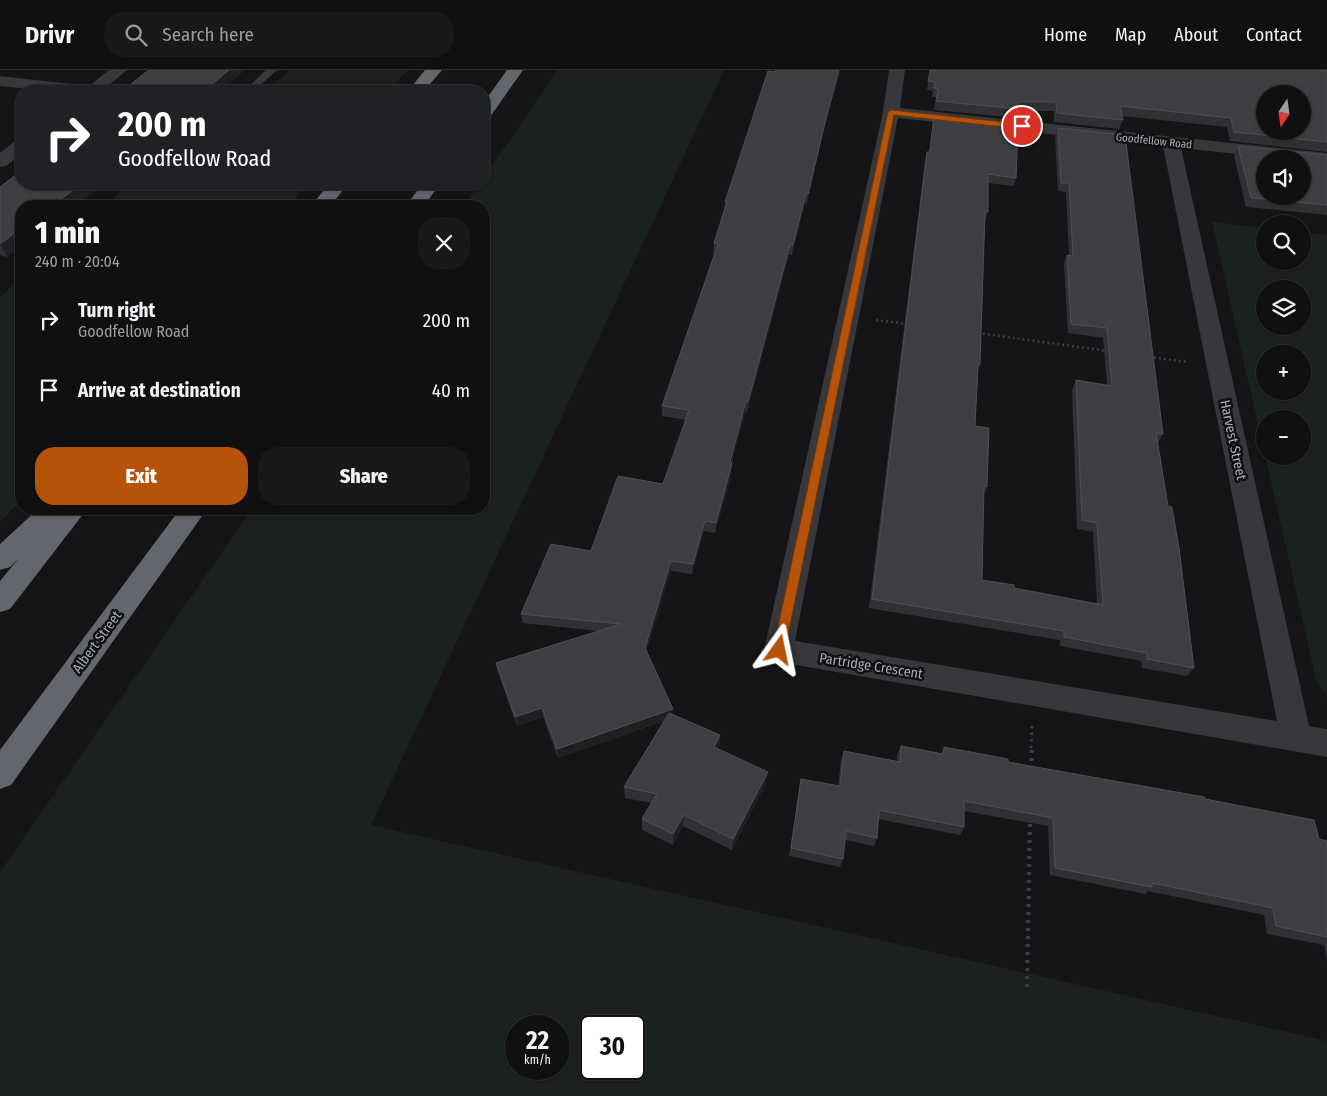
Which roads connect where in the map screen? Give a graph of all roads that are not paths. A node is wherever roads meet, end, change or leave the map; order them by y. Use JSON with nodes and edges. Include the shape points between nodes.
{"nodes":[{"id":1,"x":119,"y":70,"type":"edge"},
{"id":2,"x":272,"y":70,"type":"edge"},
{"id":3,"x":434,"y":70,"type":"edge"},
{"id":4,"x":515,"y":70,"type":"edge"},
{"id":5,"x":524,"y":70,"type":"edge"},
{"id":6,"x":896,"y":70,"type":"edge"},
{"id":7,"x":0,"y":80,"type":"edge"},
{"id":8,"x":42,"y":85,"type":"edge"},
{"id":9,"x":100,"y":85,"type":"edge"},
{"id":10,"x":256,"y":85,"type":"edge"},
{"id":11,"x":421,"y":85,"type":"edge"},
{"id":12,"x":490,"y":103,"type":"edge"},
{"id":13,"x":490,"y":105,"type":"edge"},
{"id":14,"x":891,"y":112,"type":"junction"},
{"id":15,"x":1171,"y":143,"type":"junction"},
{"id":16,"x":15,"y":150,"type":"edge"},
{"id":17,"x":1327,"y":158,"type":"edge"},
{"id":18,"x":0,"y":162,"type":"edge"},
{"id":19,"x":334,"y":190,"type":"edge"},
{"id":20,"x":325,"y":200,"type":"edge"},
{"id":21,"x":48,"y":515,"type":"edge"},
{"id":22,"x":69,"y":515,"type":"edge"},
{"id":23,"x":190,"y":515,"type":"edge"},
{"id":24,"x":0,"y":560,"type":"edge"},
{"id":25,"x":0,"y":601,"type":"edge"},
{"id":26,"x":1296,"y":738,"type":"junction"},
{"id":27,"x":1327,"y":743,"type":"edge"},
{"id":28,"x":0,"y":775,"type":"edge"}],
"edges":[{"from":1,"to":9,"type":"street"},
{"from":2,"to":10,"type":"lane"},
{"from":3,"to":11,"type":"highway"},
{"from":4,"to":12,"type":"highway"},
{"from":5,"to":13,"type":"highway"},
{"from":6,"to":14,"type":"street","name":"Partridge Crescent"},
{"from":7,"to":8,"type":"street"},
{"from":14,"to":15,"type":"street","name":"Goodfellow Road"},
{"from":14,"to":26,"type":"street","name":"Partridge Crescent","via":[[779,650]]},
{"from":15,"to":17,"type":"street","name":"Goodfellow Road"},
{"from":15,"to":26,"type":"street","name":"Harvest Street"},
{"from":16,"to":18,"type":"street"},
{"from":19,"to":20,"type":"highway"},
{"from":21,"to":24,"type":"highway"},
{"from":22,"to":25,"type":"highway"},
{"from":23,"to":28,"type":"highway","name":"Albert Street"},
{"from":26,"to":27,"type":"street","name":"Partridge Crescent"}]}
